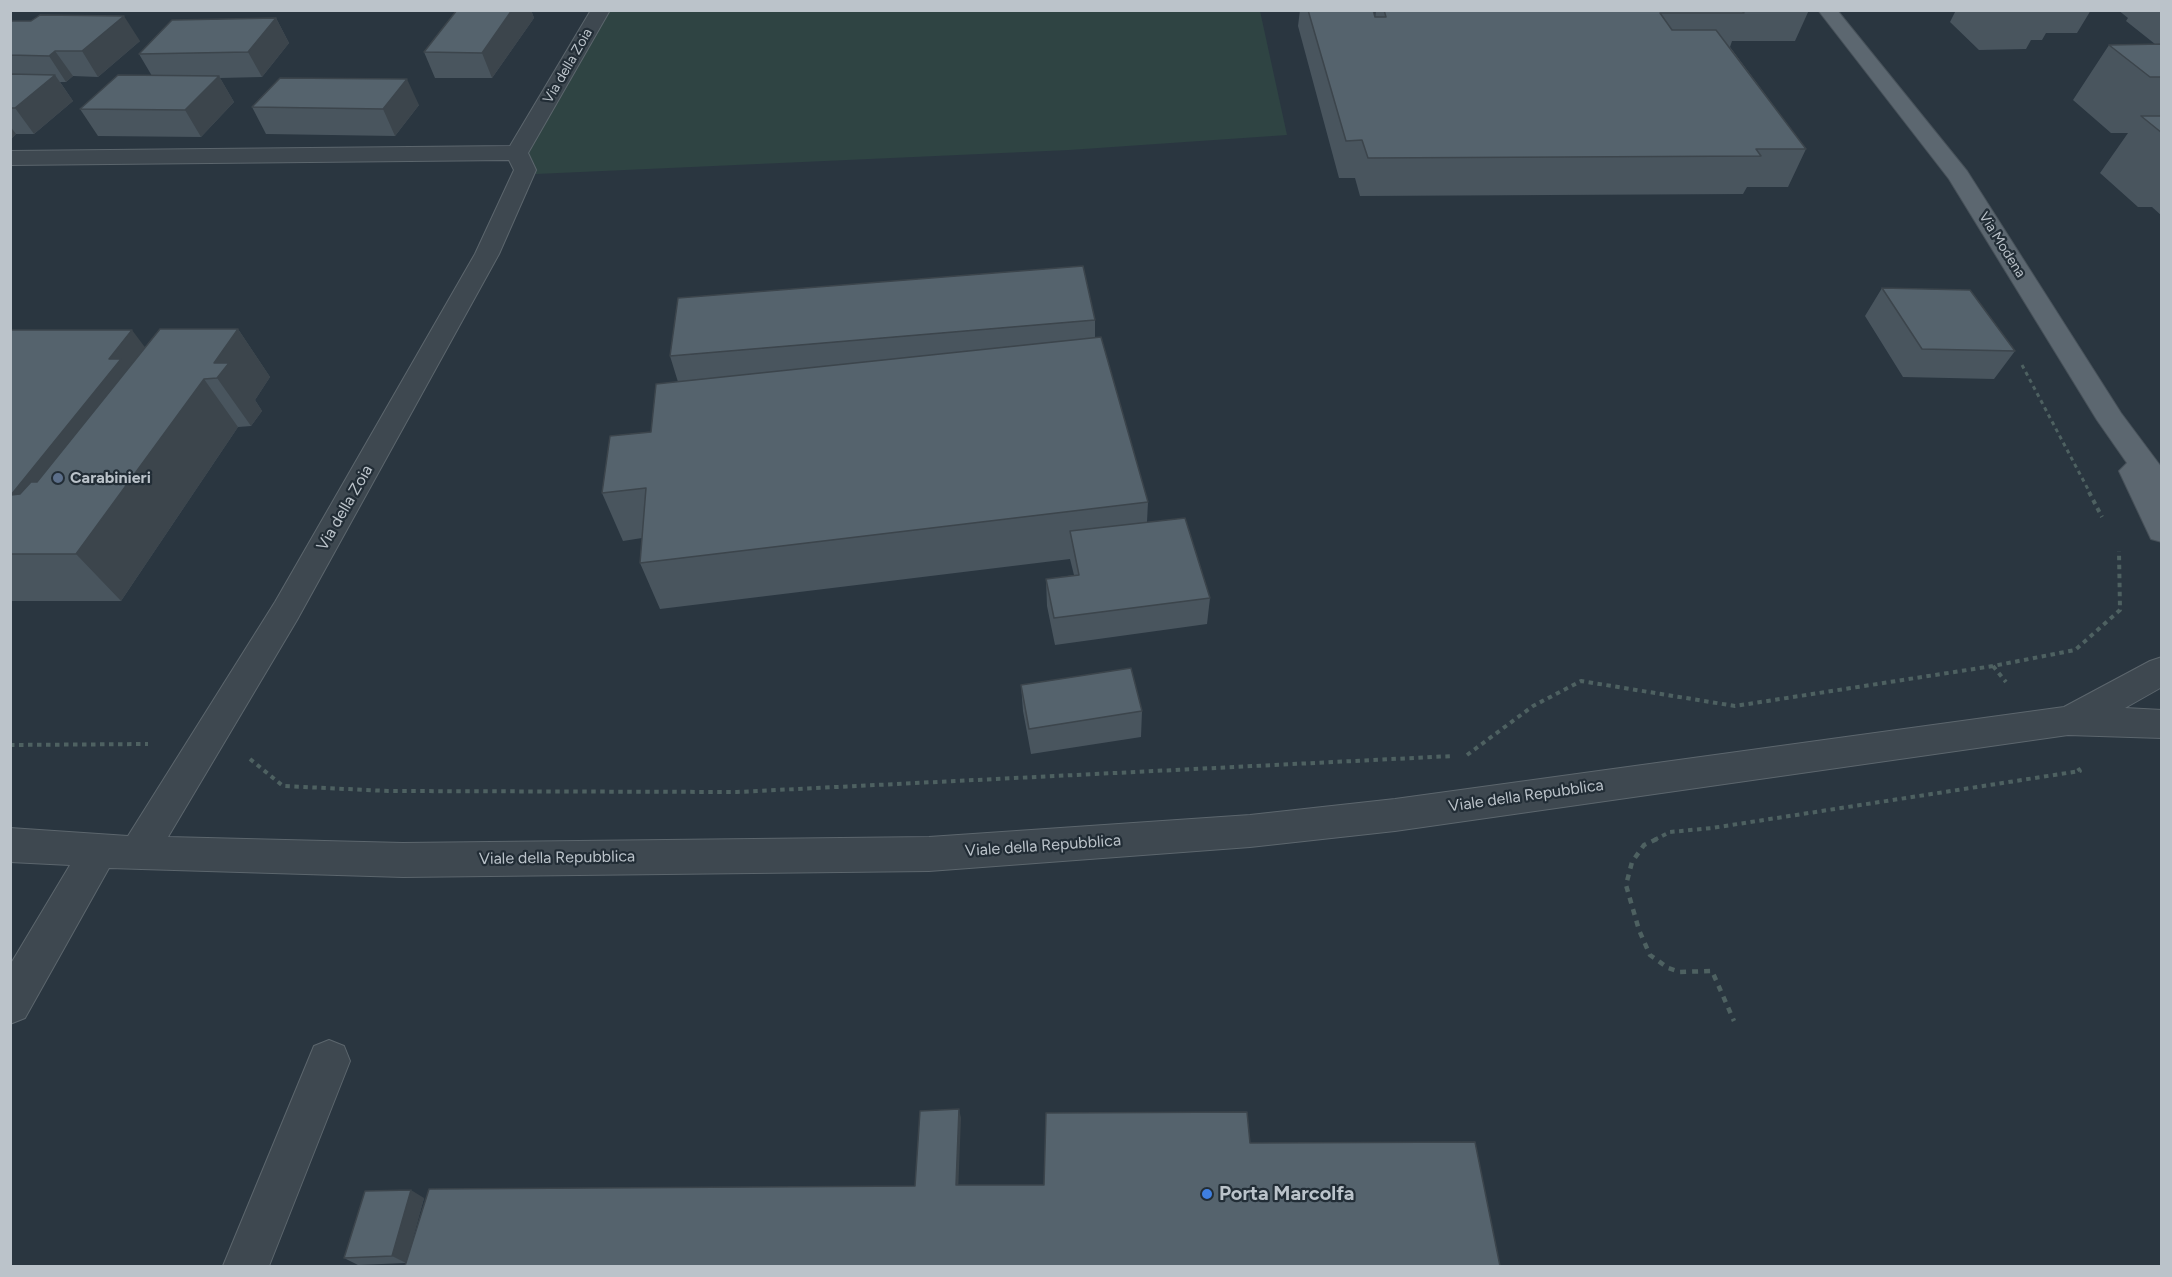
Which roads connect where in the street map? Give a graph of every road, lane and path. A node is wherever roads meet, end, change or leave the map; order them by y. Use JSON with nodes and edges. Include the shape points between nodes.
{"nodes":[{"id":1,"x":601,"y":10,"type":"edge"},
{"id":2,"x":1827,"y":10,"type":"edge"},
{"id":3,"x":517,"y":153,"type":"junction"},
{"id":4,"x":10,"y":158,"type":"edge"},
{"id":5,"x":2021,"y":363,"type":"dead end"},
{"id":6,"x":2111,"y":420,"type":"junction"},
{"id":7,"x":2162,"y":490,"type":"edge"},
{"id":8,"x":2103,"y":519,"type":"dead end"},
{"id":9,"x":2162,"y":531,"type":"edge"},
{"id":10,"x":2119,"y":550,"type":"dead end"},
{"id":11,"x":1993,"y":666,"type":"junction"},
{"id":12,"x":2162,"y":670,"type":"edge"},
{"id":13,"x":2054,"y":723,"type":"junction"},
{"id":14,"x":2162,"y":724,"type":"edge"},
{"id":15,"x":206,"y":744,"type":"junction"},
{"id":16,"x":10,"y":745,"type":"edge"},
{"id":17,"x":10,"y":845,"type":"edge"},
{"id":18,"x":99,"y":851,"type":"junction"},
{"id":19,"x":138,"y":853,"type":"junction"},
{"id":20,"x":10,"y":1004,"type":"edge"},
{"id":21,"x":1734,"y":1021,"type":"dead end"},
{"id":22,"x":329,"y":1061,"type":"dead end"},
{"id":23,"x":246,"y":1266,"type":"edge"}],
"edges":[{"from":1,"to":3,"type":"street","name":"Via della Zoia"},
{"from":2,"to":6,"type":"main road","name":"Via Modena","via":[[1959,176]]},
{"from":3,"to":4,"type":"street"},
{"from":3,"to":15,"type":"street","name":"Via della Zoia","via":[[525,170],[487,254],[292,601]]},
{"from":5,"to":8,"type":"path"},
{"from":6,"to":7,"type":"main road","name":"Via Modena"},
{"from":6,"to":9,"type":"main road"},
{"from":10,"to":11,"type":"path","via":[[2120,610],[2075,650]]},
{"from":11,"to":13,"type":"path"},
{"from":11,"to":15,"type":"path","via":[[1735,706],[1581,681],[1533,706],[1468,755],[737,792],[388,791],[283,786],[239,750]]},
{"from":12,"to":13,"type":"street","name":"Viale della Repubblica","via":[[2118,696]]},
{"from":13,"to":14,"type":"street","name":"Viale della Repubblica"},
{"from":13,"to":19,"type":"street","name":"Viale della Repubblica","via":[[1395,815],[1250,831],[941,853],[403,860]]},
{"from":13,"to":21,"type":"path","via":[[2080,771],[1670,832],[1644,845],[1632,862],[1626,885],[1650,956],[1680,972],[1712,971]]},
{"from":15,"to":16,"type":"path"},
{"from":15,"to":19,"type":"street","name":"Via della Zoia"},
{"from":17,"to":18,"type":"street","name":"Viale della Repubblica"},
{"from":18,"to":19,"type":"street","name":"Viale della Repubblica"},
{"from":18,"to":20,"type":"street"},
{"from":22,"to":23,"type":"street"}]}
